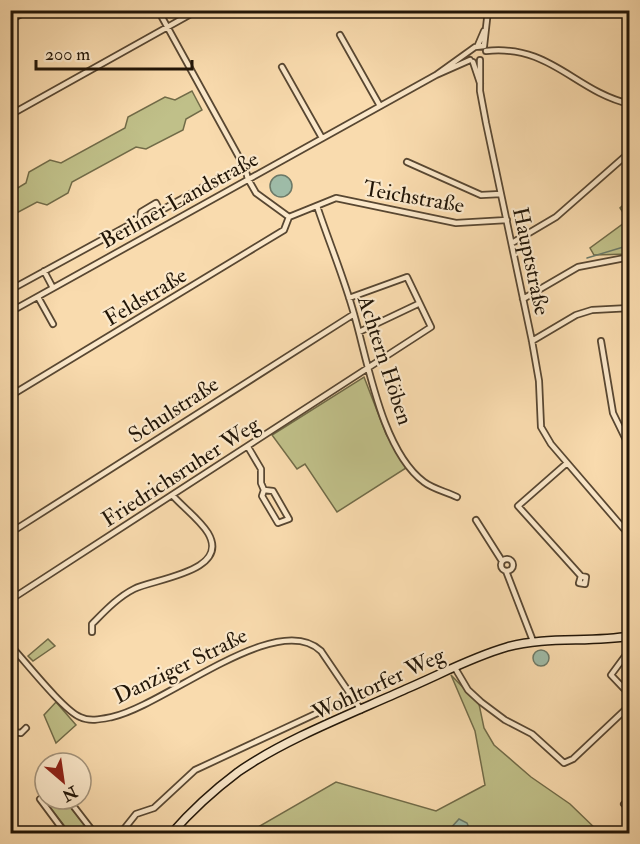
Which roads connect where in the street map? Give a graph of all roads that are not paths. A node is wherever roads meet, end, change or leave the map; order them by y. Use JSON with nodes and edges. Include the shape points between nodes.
{"nodes":[{"id":1,"x":158,"y":10,"type":"edge"},
{"id":2,"x":198,"y":10,"type":"edge"},
{"id":3,"x":488,"y":10,"type":"edge"},
{"id":4,"x":28,"y":11,"type":"edge"},
{"id":5,"x":10,"y":20,"type":"edge"},
{"id":6,"x":168,"y":27,"type":"junction"},
{"id":7,"x":340,"y":35,"type":"dead end"},
{"id":8,"x":482,"y":48,"type":"junction"},
{"id":9,"x":469,"y":54,"type":"junction"},
{"id":10,"x":480,"y":60,"type":"junction"},
{"id":11,"x":471,"y":61,"type":"junction"},
{"id":12,"x":282,"y":66,"type":"dead end"},
{"id":13,"x":436,"y":75,"type":"junction"},
{"id":14,"x":480,"y":83,"type":"junction"},
{"id":15,"x":630,"y":105,"type":"edge"},
{"id":16,"x":380,"y":106,"type":"junction"},
{"id":17,"x":10,"y":115,"type":"edge"},
{"id":18,"x":322,"y":138,"type":"junction"},
{"id":19,"x":630,"y":152,"type":"edge"},
{"id":20,"x":407,"y":162,"type":"dead end"},
{"id":21,"x":230,"y":172,"type":"dead end"},
{"id":22,"x":248,"y":179,"type":"junction"},
{"id":23,"x":501,"y":194,"type":"junction"},
{"id":24,"x":317,"y":206,"type":"junction"},
{"id":25,"x":289,"y":217,"type":"junction"},
{"id":26,"x":507,"y":220,"type":"junction"},
{"id":27,"x":512,"y":243,"type":"junction"},
{"id":28,"x":630,"y":257,"type":"edge"},
{"id":29,"x":44,"y":271,"type":"junction"},
{"id":30,"x":53,"y":288,"type":"junction"},
{"id":31,"x":10,"y":290,"type":"edge"},
{"id":32,"x":38,"y":297,"type":"junction"},
{"id":33,"x":349,"y":298,"type":"junction"},
{"id":34,"x":523,"y":299,"type":"junction"},
{"id":35,"x":418,"y":304,"type":"junction"},
{"id":36,"x":630,"y":308,"type":"edge"},
{"id":37,"x":10,"y":312,"type":"edge"},
{"id":38,"x":354,"y":314,"type":"junction"},
{"id":39,"x":53,"y":324,"type":"dead end"},
{"id":40,"x":358,"y":332,"type":"junction"},
{"id":41,"x":601,"y":340,"type":"dead end"},
{"id":42,"x":532,"y":341,"type":"junction"},
{"id":43,"x":368,"y":370,"type":"junction"},
{"id":44,"x":10,"y":396,"type":"edge"},
{"id":45,"x":248,"y":447,"type":"junction"},
{"id":46,"x":629,"y":447,"type":"edge"},
{"id":47,"x":567,"y":463,"type":"junction"},
{"id":48,"x":264,"y":490,"type":"junction"},
{"id":49,"x":173,"y":496,"type":"junction"},
{"id":50,"x":457,"y":497,"type":"dead end"},
{"id":51,"x":476,"y":520,"type":"dead end"},
{"id":52,"x":10,"y":533,"type":"edge"},
{"id":53,"x":630,"y":537,"type":"edge"},
{"id":54,"x":502,"y":561,"type":"junction"},
{"id":55,"x":506,"y":571,"type":"junction"},
{"id":56,"x":581,"y":576,"type":"dead end"},
{"id":57,"x":10,"y":600,"type":"edge"},
{"id":58,"x":92,"y":632,"type":"dead end"},
{"id":59,"x":630,"y":636,"type":"edge"},
{"id":60,"x":533,"y":641,"type":"junction"},
{"id":61,"x":10,"y":645,"type":"edge"},
{"id":62,"x":625,"y":656,"type":"dead end"},
{"id":63,"x":455,"y":668,"type":"junction"},
{"id":64,"x":630,"y":695,"type":"edge"},
{"id":65,"x":352,"y":697,"type":"junction"},
{"id":66,"x":630,"y":702,"type":"edge"},
{"id":67,"x":361,"y":710,"type":"junction"},
{"id":68,"x":10,"y":724,"type":"edge"},
{"id":69,"x":26,"y":728,"type":"dead end"},
{"id":70,"x":12,"y":735,"type":"edge"},
{"id":71,"x":624,"y":804,"type":"dead end"},
{"id":72,"x":630,"y":810,"type":"edge"},
{"id":73,"x":49,"y":811,"type":"edge"},
{"id":74,"x":77,"y":811,"type":"edge"},
{"id":75,"x":66,"y":834,"type":"edge"},
{"id":76,"x":94,"y":834,"type":"edge"},
{"id":77,"x":120,"y":834,"type":"edge"},
{"id":78,"x":171,"y":834,"type":"edge"}],
"edges":[{"from":1,"to":6,"type":"street"},
{"from":2,"to":6,"type":"street"},
{"from":3,"to":8,"type":"street"},
{"from":4,"to":5,"type":"street"},
{"from":6,"to":17,"type":"street"},
{"from":6,"to":22,"type":"street"},
{"from":7,"to":16,"type":"street"},
{"from":8,"to":9,"type":"street","name":"Berliner Landstraße"},
{"from":8,"to":10,"type":"street"},
{"from":8,"to":15,"type":"street","via":[[539,58],[589,88]]},
{"from":9,"to":11,"type":"street","name":"Hauptstraße"},
{"from":9,"to":13,"type":"street","name":"Berliner Landstraße"},
{"from":10,"to":11,"type":"street","name":"Berliner Landstraße"},
{"from":10,"to":14,"type":"street","name":"Hauptstraße"},
{"from":11,"to":13,"type":"street","name":"Berliner Landstraße"},
{"from":11,"to":14,"type":"street","name":"Hauptstraße"},
{"from":12,"to":18,"type":"street"},
{"from":13,"to":16,"type":"street","name":"Berliner Landstraße"},
{"from":14,"to":23,"type":"street","name":"Hauptstraße"},
{"from":16,"to":18,"type":"street","name":"Berliner Landstraße"},
{"from":18,"to":22,"type":"street","name":"Berliner Landstraße"},
{"from":19,"to":27,"type":"street","via":[[556,217]]},
{"from":20,"to":23,"type":"street","via":[[481,195]]},
{"from":21,"to":29,"type":"street","name":"Berliner Landstraße","via":[[160,211],[156,204],[141,212],[140,219]]},
{"from":22,"to":25,"type":"street","via":[[256,192]]},
{"from":22,"to":30,"type":"street","name":"Berliner Landstraße"},
{"from":23,"to":26,"type":"street","name":"Hauptstraße"},
{"from":24,"to":25,"type":"street","name":"Teichstraße"},
{"from":24,"to":26,"type":"street","name":"Teichstraße","via":[[336,198],[456,223]]},
{"from":24,"to":33,"type":"street","name":"Achtern Höben"},
{"from":25,"to":44,"type":"street","name":"Feldstraße","via":[[284,230]]},
{"from":26,"to":27,"type":"street","name":"Hauptstraße"},
{"from":27,"to":34,"type":"street","name":"Hauptstraße"},
{"from":28,"to":34,"type":"street","via":[[578,267]]},
{"from":29,"to":30,"type":"street"},
{"from":29,"to":31,"type":"street","name":"Berliner Landstraße"},
{"from":30,"to":32,"type":"street","name":"Berliner Landstraße"},
{"from":32,"to":37,"type":"street","name":"Berliner Landstraße"},
{"from":32,"to":39,"type":"street"},
{"from":33,"to":35,"type":"street","via":[[407,277]]},
{"from":33,"to":38,"type":"street","name":"Achtern Höben"},
{"from":34,"to":42,"type":"street","name":"Hauptstraße"},
{"from":35,"to":40,"type":"street"},
{"from":35,"to":43,"type":"street","name":"Friedrichsruher Weg","via":[[431,327]]},
{"from":36,"to":42,"type":"street","via":[[576,315]]},
{"from":38,"to":40,"type":"street","name":"Achtern Höben"},
{"from":38,"to":52,"type":"street","name":"Schulstraße"},
{"from":40,"to":43,"type":"street","name":"Achtern Höben"},
{"from":41,"to":46,"type":"street","via":[[613,413]]},
{"from":42,"to":47,"type":"street","name":"Hauptstraße","via":[[542,427]]},
{"from":43,"to":45,"type":"street","name":"Friedrichsruher Weg"},
{"from":43,"to":50,"type":"street","name":"Achtern Höben","via":[[389,432],[410,467],[424,482]]},
{"from":45,"to":48,"type":"street","via":[[261,470]]},
{"from":45,"to":49,"type":"street","name":"Friedrichsruher Weg"},
{"from":47,"to":53,"type":"street"},
{"from":47,"to":56,"type":"street","via":[[518,506]]},
{"from":48,"to":48,"type":"street","via":[[262,496],[278,523],[289,519],[273,491]]},
{"from":49,"to":57,"type":"street","name":"Friedrichsruher Weg"},
{"from":49,"to":58,"type":"street","via":[[209,534],[211,543],[205,560],[193,571],[135,588],[105,610],[92,624]]},
{"from":51,"to":54,"type":"street"},
{"from":54,"to":55,"type":"street"},
{"from":54,"to":55,"type":"street","via":[[508,559],[512,563]]},
{"from":55,"to":60,"type":"street"},
{"from":59,"to":60,"type":"main road","name":"Wohltorfer Weg"},
{"from":60,"to":63,"type":"main road","name":"Wohltorfer Weg"},
{"from":61,"to":65,"type":"street","name":"Danziger Straße","via":[[73,713],[91,720],[148,704],[245,651],[278,640],[303,640],[315,646]]},
{"from":62,"to":64,"type":"street","via":[[611,675]]},
{"from":63,"to":66,"type":"street","via":[[468,690],[506,720],[532,734],[564,763],[573,759]]},
{"from":63,"to":67,"type":"main road","name":"Wohltorfer Weg"},
{"from":65,"to":67,"type":"street","name":"Danziger Straße"},
{"from":65,"to":77,"type":"street","via":[[195,770],[154,808],[136,814]]},
{"from":67,"to":78,"type":"main road","name":"Wohltorfer Weg","via":[[239,771]]},
{"from":68,"to":70,"type":"street"},
{"from":69,"to":70,"type":"street"},
{"from":71,"to":72,"type":"street"},
{"from":73,"to":75,"type":"street"},
{"from":74,"to":76,"type":"street"}]}
